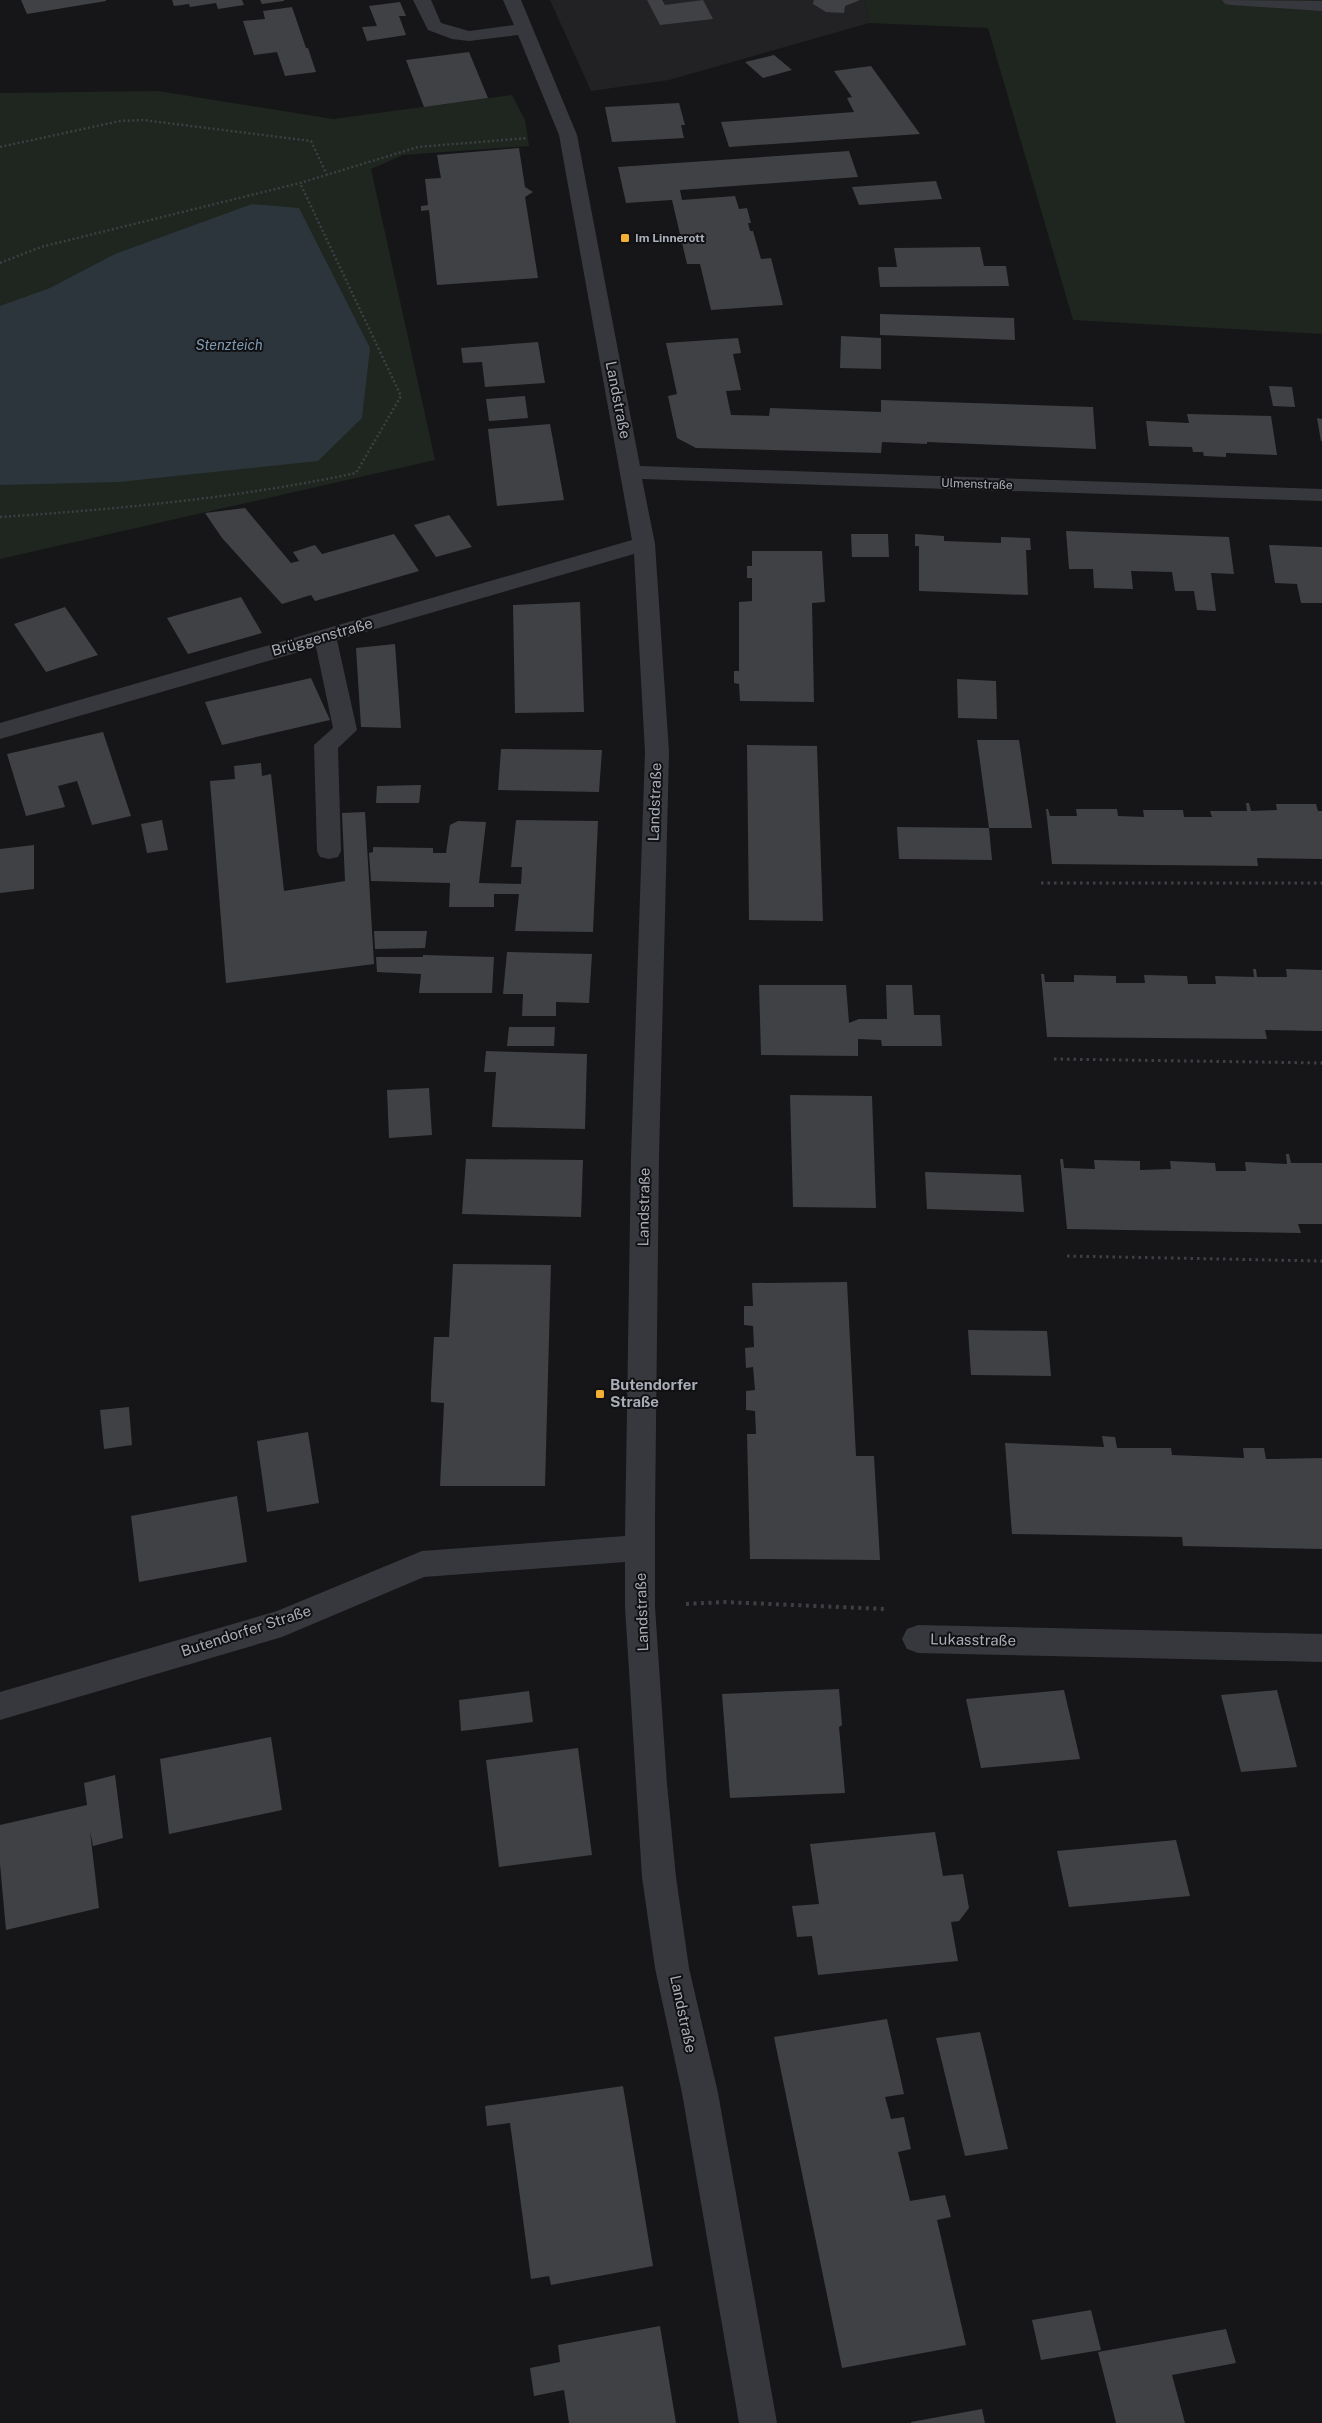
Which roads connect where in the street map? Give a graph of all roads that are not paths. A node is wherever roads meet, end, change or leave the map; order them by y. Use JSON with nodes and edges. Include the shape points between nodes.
{"nodes":[{"id":1,"x":422,"y":0,"type":"edge"},
{"id":2,"x":512,"y":0,"type":"edge"},
{"id":3,"x":1230,"y":0,"type":"edge"},
{"id":4,"x":1322,"y":6,"type":"edge"},
{"id":5,"x":524,"y":30,"type":"junction"},
{"id":6,"x":632,"y":472,"type":"junction"},
{"id":7,"x":1322,"y":495,"type":"edge"},
{"id":8,"x":644,"y":544,"type":"junction"},
{"id":9,"x":325,"y":636,"type":"junction"},
{"id":10,"x":0,"y":731,"type":"edge"},
{"id":11,"x":329,"y":851,"type":"dead end"},
{"id":12,"x":640,"y":1548,"type":"junction"},
{"id":13,"x":918,"y":1639,"type":"road end"},
{"id":14,"x":1322,"y":1648,"type":"edge"},
{"id":15,"x":0,"y":1706,"type":"edge"},
{"id":16,"x":758,"y":2423,"type":"edge"}],
"edges":[{"from":1,"to":5,"type":"street","via":[[434,26],[458,35]]},
{"from":2,"to":5,"type":"street","name":"Landstraße"},
{"from":3,"to":4,"type":"street"},
{"from":5,"to":6,"type":"street","name":"Landstraße","via":[[568,135]]},
{"from":6,"to":7,"type":"street","name":"Ulmenstraße"},
{"from":6,"to":8,"type":"street","name":"Landstraße"},
{"from":8,"to":9,"type":"street","name":"Brüggenstraße"},
{"from":8,"to":12,"type":"street","name":"Landstraße","via":[[657,752],[645,1157]]},
{"from":9,"to":10,"type":"street","name":"Brüggenstraße"},
{"from":9,"to":11,"type":"street","via":[[345,730],[326,745]]},
{"from":12,"to":15,"type":"street","name":"Butendorfer Straße","via":[[422,1564],[282,1623]]},
{"from":12,"to":16,"type":"street","name":"Landstraße","via":[[640,1607],[651,1784],[671,1959],[700,2093]]},
{"from":13,"to":14,"type":"street","name":"Lukasstraße"}]}
